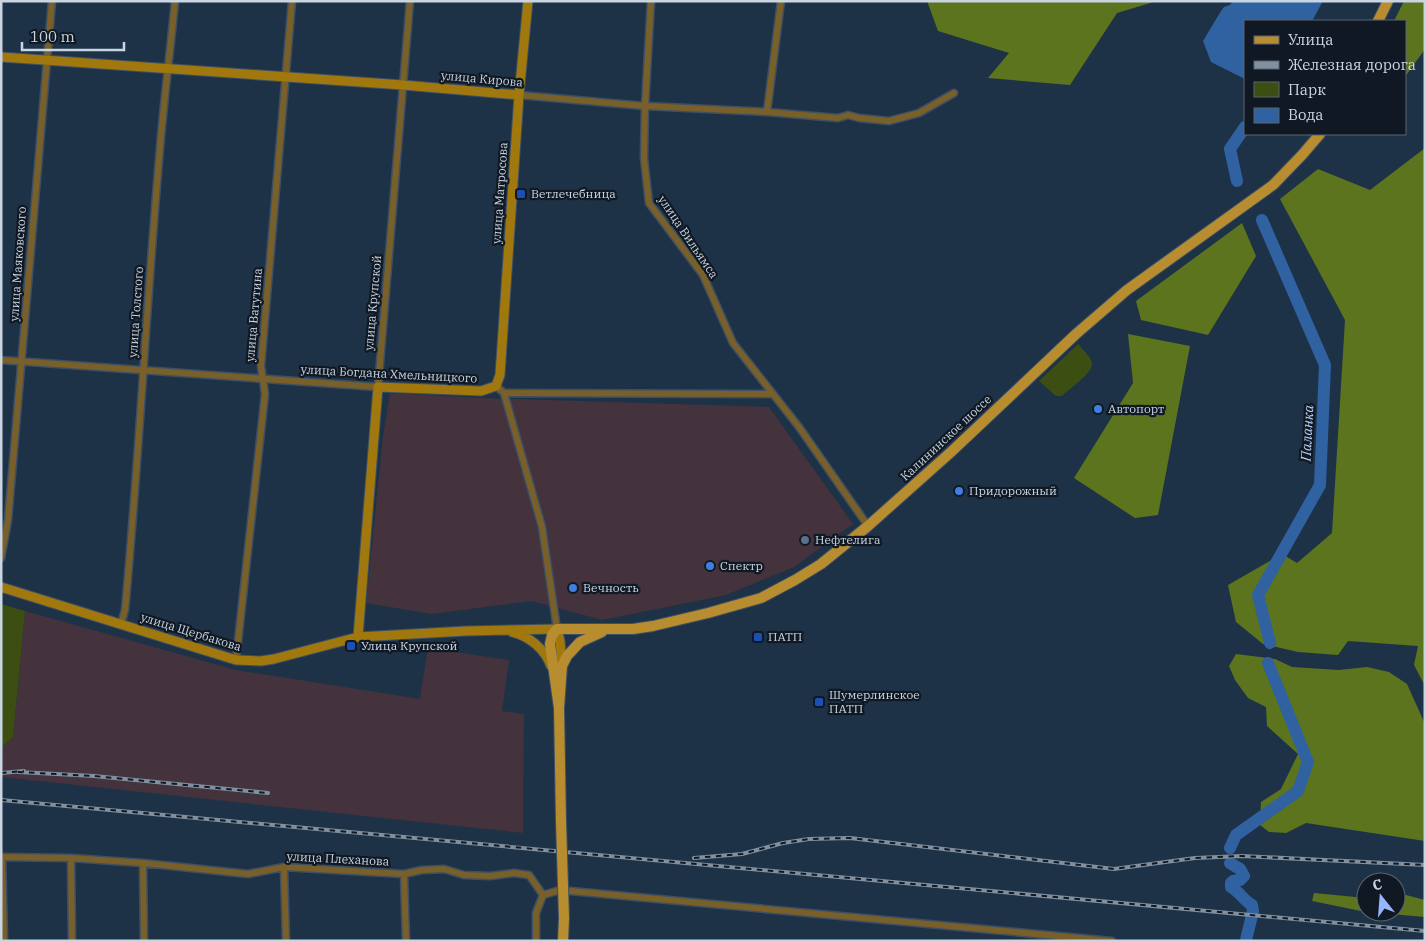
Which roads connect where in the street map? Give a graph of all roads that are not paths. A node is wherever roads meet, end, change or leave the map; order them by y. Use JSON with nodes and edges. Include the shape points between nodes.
{"nodes":[{"id":1,"x":52,"y":1,"type":"edge"},
{"id":2,"x":175,"y":1,"type":"edge"},
{"id":3,"x":292,"y":1,"type":"edge"},
{"id":4,"x":410,"y":1,"type":"edge"},
{"id":5,"x":528,"y":1,"type":"edge"},
{"id":6,"x":651,"y":1,"type":"edge"},
{"id":7,"x":781,"y":1,"type":"edge"},
{"id":8,"x":1388,"y":1,"type":"edge"},
{"id":9,"x":1378,"y":20,"type":"edge"},
{"id":10,"x":1,"y":57,"type":"edge"},
{"id":11,"x":46,"y":60,"type":"junction"},
{"id":12,"x":168,"y":69,"type":"junction"},
{"id":13,"x":285,"y":77,"type":"junction"},
{"id":14,"x":402,"y":85,"type":"junction"},
{"id":15,"x":954,"y":93,"type":"dead end"},
{"id":16,"x":520,"y":94,"type":"junction"},
{"id":17,"x":645,"y":106,"type":"junction"},
{"id":18,"x":767,"y":112,"type":"junction"},
{"id":19,"x":1319,"y":135,"type":"edge"},
{"id":20,"x":1,"y":360,"type":"edge"},
{"id":21,"x":22,"y":362,"type":"junction"},
{"id":22,"x":143,"y":370,"type":"junction"},
{"id":23,"x":263,"y":380,"type":"junction"},
{"id":24,"x":496,"y":386,"type":"junction"},
{"id":25,"x":378,"y":387,"type":"junction"},
{"id":26,"x":504,"y":393,"type":"junction"},
{"id":27,"x":773,"y":394,"type":"junction"},
{"id":28,"x":868,"y":526,"type":"junction"},
{"id":29,"x":1,"y":558,"type":"edge"},
{"id":30,"x":1,"y":587,"type":"edge"},
{"id":31,"x":121,"y":624,"type":"junction"},
{"id":32,"x":557,"y":629,"type":"junction"},
{"id":33,"x":504,"y":630,"type":"junction"},
{"id":34,"x":610,"y":630,"type":"junction"},
{"id":35,"x":358,"y":636,"type":"junction"},
{"id":36,"x":236,"y":660,"type":"junction"},
{"id":37,"x":557,"y":667,"type":"junction"},
{"id":38,"x":2,"y":857,"type":"edge"},
{"id":39,"x":71,"y":858,"type":"junction"},
{"id":40,"x":143,"y":863,"type":"junction"},
{"id":41,"x":284,"y":867,"type":"junction"},
{"id":42,"x":404,"y":874,"type":"junction"},
{"id":43,"x":544,"y":895,"type":"junction"},
{"id":44,"x":4,"y":941,"type":"edge"},
{"id":45,"x":72,"y":941,"type":"edge"},
{"id":46,"x":144,"y":941,"type":"edge"},
{"id":47,"x":286,"y":941,"type":"edge"},
{"id":48,"x":406,"y":941,"type":"edge"},
{"id":49,"x":536,"y":941,"type":"edge"},
{"id":50,"x":564,"y":941,"type":"edge"},
{"id":51,"x":1112,"y":941,"type":"edge"}],
"edges":[{"from":1,"to":11,"type":"street","name":"улица Маяковского"},
{"from":2,"to":12,"type":"street","name":"улица Толстого"},
{"from":3,"to":13,"type":"street","name":"улица Ватутина"},
{"from":4,"to":14,"type":"street","name":"улица Крупской"},
{"from":5,"to":16,"type":"street","name":"улица Матросова"},
{"from":6,"to":17,"type":"street","name":"улица Вильямса"},
{"from":7,"to":18,"type":"street"},
{"from":8,"to":9,"type":"main road"},
{"from":10,"to":11,"type":"street","name":"улица Кирова"},
{"from":11,"to":12,"type":"street","name":"улица Кирова"},
{"from":11,"to":21,"type":"street","name":"улица Маяковского"},
{"from":12,"to":13,"type":"street","name":"улица Кирова"},
{"from":12,"to":22,"type":"street","name":"улица Толстого"},
{"from":13,"to":14,"type":"street","name":"улица Кирова"},
{"from":13,"to":23,"type":"street","name":"улица Ватутина","via":[[261,366]]},
{"from":14,"to":16,"type":"street","name":"улица Кирова"},
{"from":14,"to":25,"type":"street","name":"улица Крупской"},
{"from":15,"to":18,"type":"street","name":"улица Кирова","via":[[919,113],[889,121],[848,115],[838,118]]},
{"from":16,"to":17,"type":"street","name":"улица Кирова"},
{"from":16,"to":24,"type":"street","name":"улица Матросова","via":[[500,375]]},
{"from":17,"to":18,"type":"street","name":"улица Кирова"},
{"from":17,"to":27,"type":"street","name":"улица Вильямса","via":[[644,158],[649,203],[703,275],[733,343]]},
{"from":19,"to":28,"type":"main road","name":"Калининское шоссе","via":[[1273,185],[1127,290],[1076,334]]},
{"from":20,"to":21,"type":"street","name":"улица Богдана Хмельницкого"},
{"from":21,"to":22,"type":"street","name":"улица Богдана Хмельницкого"},
{"from":21,"to":29,"type":"street","name":"улица Маяковского","via":[[8,520]]},
{"from":22,"to":23,"type":"street","name":"улица Богдана Хмельницкого"},
{"from":22,"to":31,"type":"street","name":"улица Толстого","via":[[136,484]]},
{"from":23,"to":25,"type":"street","name":"улица Богдана Хмельницкого"},
{"from":23,"to":36,"type":"street","name":"улица Ватутина","via":[[265,394]]},
{"from":24,"to":25,"type":"street","name":"улица Богдана Хмельницкого","via":[[481,391]]},
{"from":24,"to":26,"type":"street","name":"улица Богдана Хмельницкого"},
{"from":25,"to":35,"type":"street","name":"улица Крупской"},
{"from":26,"to":27,"type":"street"},
{"from":26,"to":32,"type":"street","via":[[542,528]]},
{"from":27,"to":28,"type":"street","name":"улица Вильямса"},
{"from":28,"to":34,"type":"main road","name":"Калининское шоссе","via":[[821,564],[761,598],[653,626]]},
{"from":30,"to":31,"type":"street","name":"улица Щербакова"},
{"from":31,"to":36,"type":"street","name":"улица Щербакова"},
{"from":32,"to":33,"type":"street","name":"улица Щербакова"},
{"from":32,"to":34,"type":"main road","name":"Калининское шоссе"},
{"from":32,"to":37,"type":"main road","via":[[550,644]]},
{"from":33,"to":35,"type":"street","name":"улица Щербакова"},
{"from":33,"to":37,"type":"street","via":[[534,642]]},
{"from":34,"to":37,"type":"main road","via":[[580,642]]},
{"from":35,"to":36,"type":"street","name":"улица Щербакова","via":[[261,662]]},
{"from":37,"to":50,"type":"main road","bridge":true},
{"from":38,"to":39,"type":"street","name":"улица Плеханова"},
{"from":38,"to":44,"type":"street"},
{"from":39,"to":40,"type":"street","name":"улица Плеханова"},
{"from":39,"to":45,"type":"street"},
{"from":40,"to":41,"type":"street","name":"улица Плеханова","via":[[248,874]]},
{"from":40,"to":46,"type":"street"},
{"from":41,"to":42,"type":"street","name":"улица Плеханова"},
{"from":41,"to":47,"type":"street"},
{"from":42,"to":43,"type":"street","name":"улица Плеханова","via":[[444,869],[464,875],[529,875]]},
{"from":42,"to":48,"type":"street"},
{"from":43,"to":49,"type":"street","via":[[536,914]]},
{"from":43,"to":51,"type":"street","via":[[560,890]]}]}
